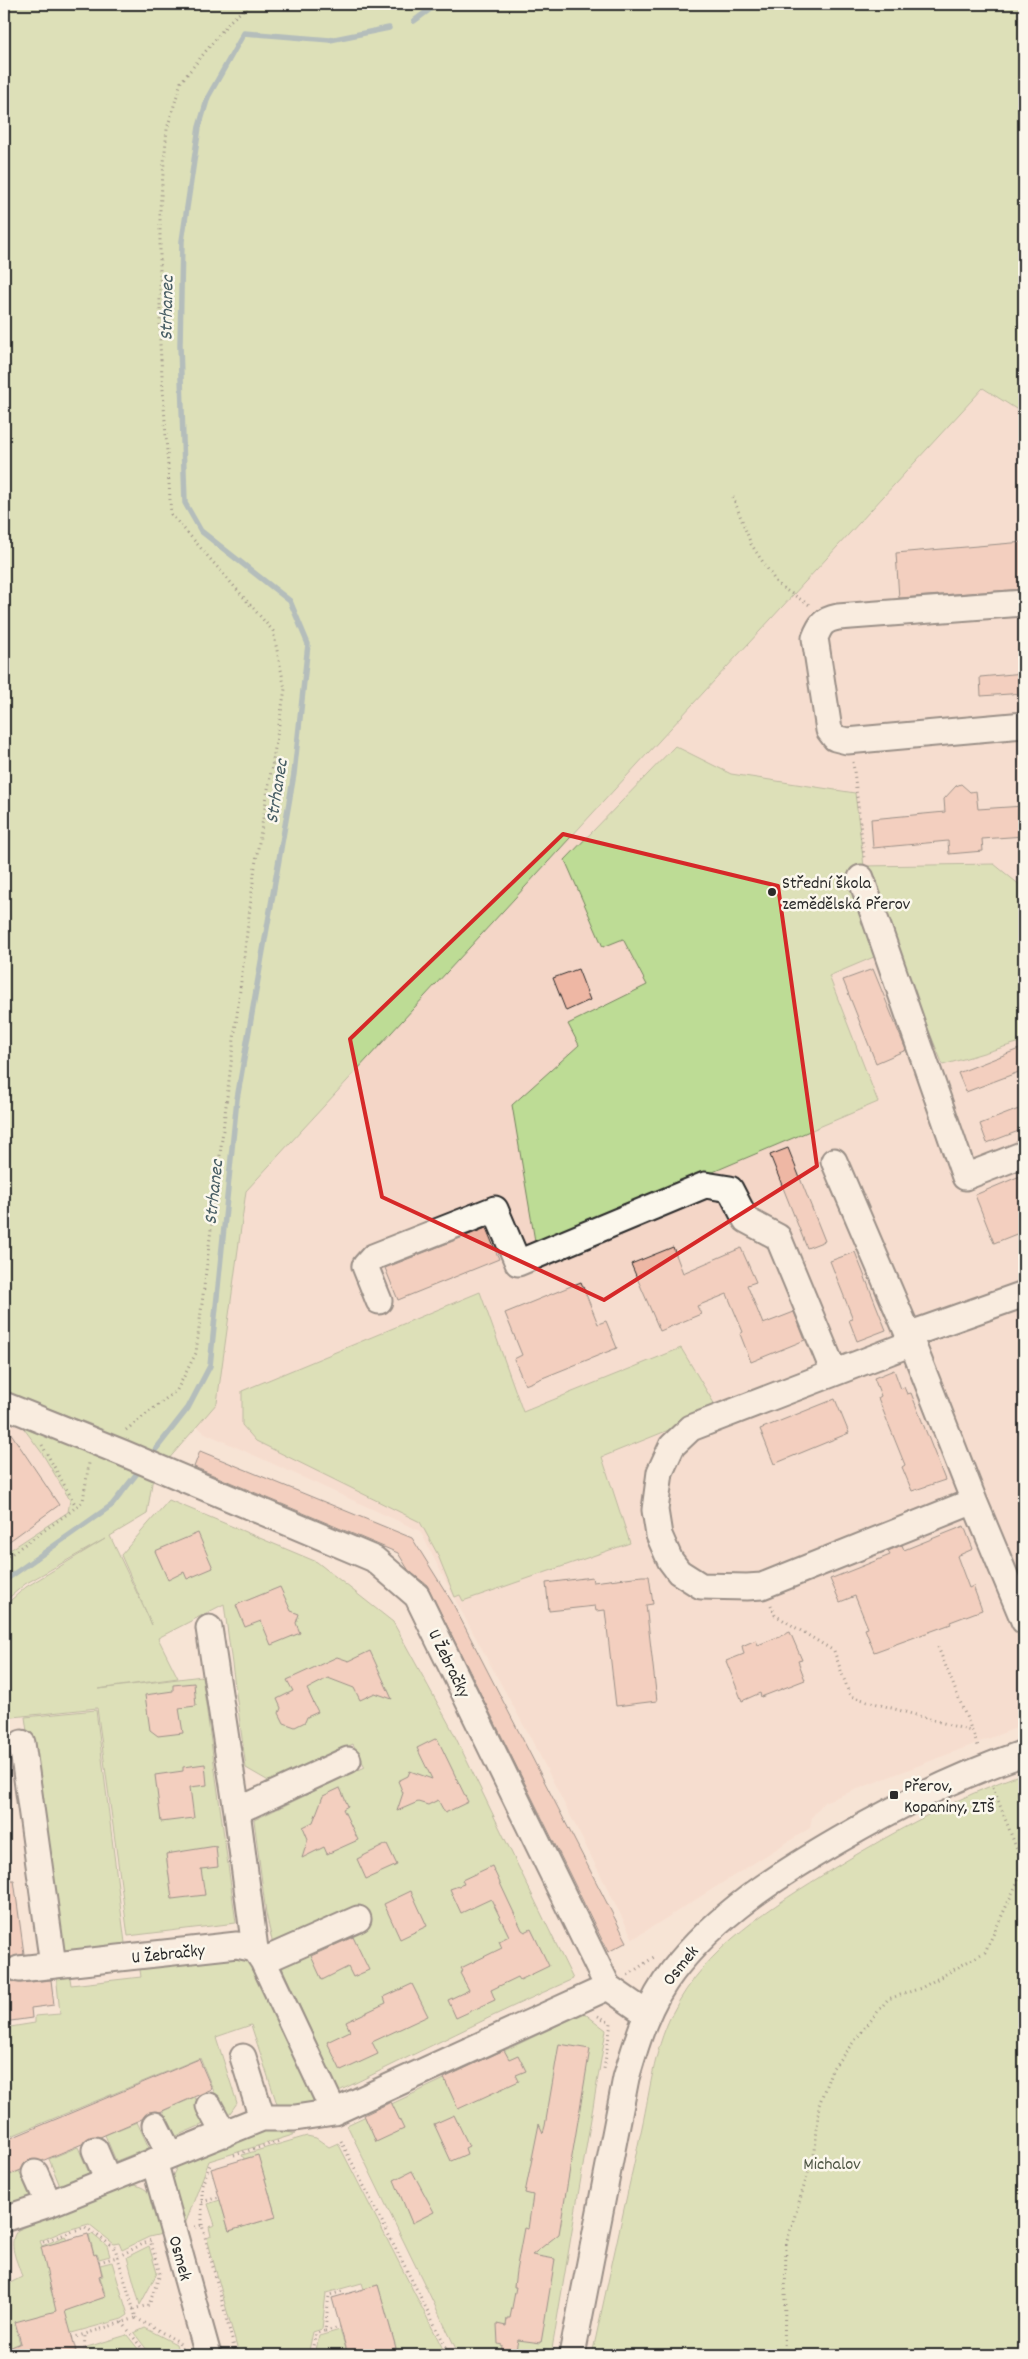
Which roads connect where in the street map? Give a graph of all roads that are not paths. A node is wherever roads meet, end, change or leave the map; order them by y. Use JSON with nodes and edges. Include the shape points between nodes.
{"nodes":[{"id":1,"x":1024,"y":603,"type":"edge"},
{"id":2,"x":1024,"y":725,"type":"edge"},
{"id":3,"x":861,"y":878,"type":"road end"},
{"id":4,"x":1024,"y":1154,"type":"edge"},
{"id":5,"x":834,"y":1161,"type":"dead end"},
{"id":6,"x":1024,"y":1294,"type":"edge"},
{"id":7,"x":378,"y":1302,"type":"dead end"},
{"id":8,"x":910,"y":1339,"type":"junction"},
{"id":9,"x":834,"y":1372,"type":"junction"},
{"id":10,"x":5,"y":1404,"type":"edge"},
{"id":11,"x":974,"y":1501,"type":"junction"},
{"id":12,"x":1024,"y":1621,"type":"edge"},
{"id":13,"x":209,"y":1628,"type":"dead end"},
{"id":14,"x":22,"y":1744,"type":"dead end"},
{"id":15,"x":1024,"y":1753,"type":"edge"},
{"id":16,"x":348,"y":1760,"type":"dead end"},
{"id":17,"x":237,"y":1811,"type":"junction"},
{"id":18,"x":358,"y":1919,"type":"dead end"},
{"id":19,"x":259,"y":1955,"type":"junction"},
{"id":20,"x":53,"y":1965,"type":"junction"},
{"id":21,"x":19,"y":1969,"type":"dead end"},
{"id":22,"x":608,"y":1987,"type":"junction"},
{"id":23,"x":647,"y":2014,"type":"junction"},
{"id":24,"x":243,"y":2057,"type":"dead end"},
{"id":25,"x":210,"y":2106,"type":"dead end"},
{"id":26,"x":334,"y":2112,"type":"junction"},
{"id":27,"x":262,"y":2118,"type":"junction"},
{"id":28,"x":155,"y":2125,"type":"dead end"},
{"id":29,"x":226,"y":2145,"type":"junction"},
{"id":30,"x":95,"y":2150,"type":"dead end"},
{"id":31,"x":162,"y":2158,"type":"junction"},
{"id":32,"x":35,"y":2173,"type":"dead end"},
{"id":33,"x":108,"y":2180,"type":"junction"},
{"id":34,"x":49,"y":2204,"type":"junction"},
{"id":35,"x":4,"y":2219,"type":"edge"},
{"id":36,"x":208,"y":2355,"type":"edge"},
{"id":37,"x":572,"y":2355,"type":"edge"}],
"edges":[{"from":1,"to":2,"type":"street","via":[[838,617],[821,624],[816,638],[829,730],[835,738],[851,741]]},
{"from":3,"to":4,"type":"street","via":[[965,1177]]},
{"from":5,"to":8,"type":"street"},
{"from":6,"to":8,"type":"street"},
{"from":7,"to":9,"type":"street","via":[[366,1266],[373,1257],[495,1209],[518,1263],[705,1185],[730,1189],[746,1220],[778,1237]]},
{"from":8,"to":9,"type":"street"},
{"from":8,"to":11,"type":"street"},
{"from":9,"to":11,"type":"street","via":[[691,1428],[672,1446],[660,1472],[655,1510],[659,1535],[679,1572],[701,1586],[762,1586]]},
{"from":10,"to":22,"type":"street","name":"U Žebračky","via":[[374,1559],[417,1596]]},
{"from":11,"to":12,"type":"street"},
{"from":13,"to":17,"type":"street"},
{"from":14,"to":20,"type":"street"},
{"from":15,"to":23,"type":"street","name":"Osmek","via":[[985,1766],[923,1794],[760,1889],[722,1918],[695,1945],[672,1972]]},
{"from":16,"to":17,"type":"street"},
{"from":17,"to":19,"type":"street"},
{"from":18,"to":19,"type":"street"},
{"from":19,"to":20,"type":"street","name":"U Žebračky","via":[[237,1945]]},
{"from":19,"to":26,"type":"street"},
{"from":20,"to":21,"type":"street","name":"U Žebračky"},
{"from":22,"to":23,"type":"street","name":"U Žebračky"},
{"from":22,"to":26,"type":"street"},
{"from":23,"to":37,"type":"street","name":"Osmek","via":[[626,2078]]},
{"from":24,"to":27,"type":"street"},
{"from":25,"to":29,"type":"street"},
{"from":26,"to":27,"type":"street","via":[[295,2118]]},
{"from":27,"to":29,"type":"street"},
{"from":28,"to":31,"type":"street","name":"Osmek"},
{"from":29,"to":31,"type":"street"},
{"from":30,"to":33,"type":"street"},
{"from":31,"to":33,"type":"street"},
{"from":31,"to":36,"type":"street","name":"Osmek"},
{"from":32,"to":34,"type":"street"},
{"from":33,"to":34,"type":"street"},
{"from":34,"to":35,"type":"street"}]}
